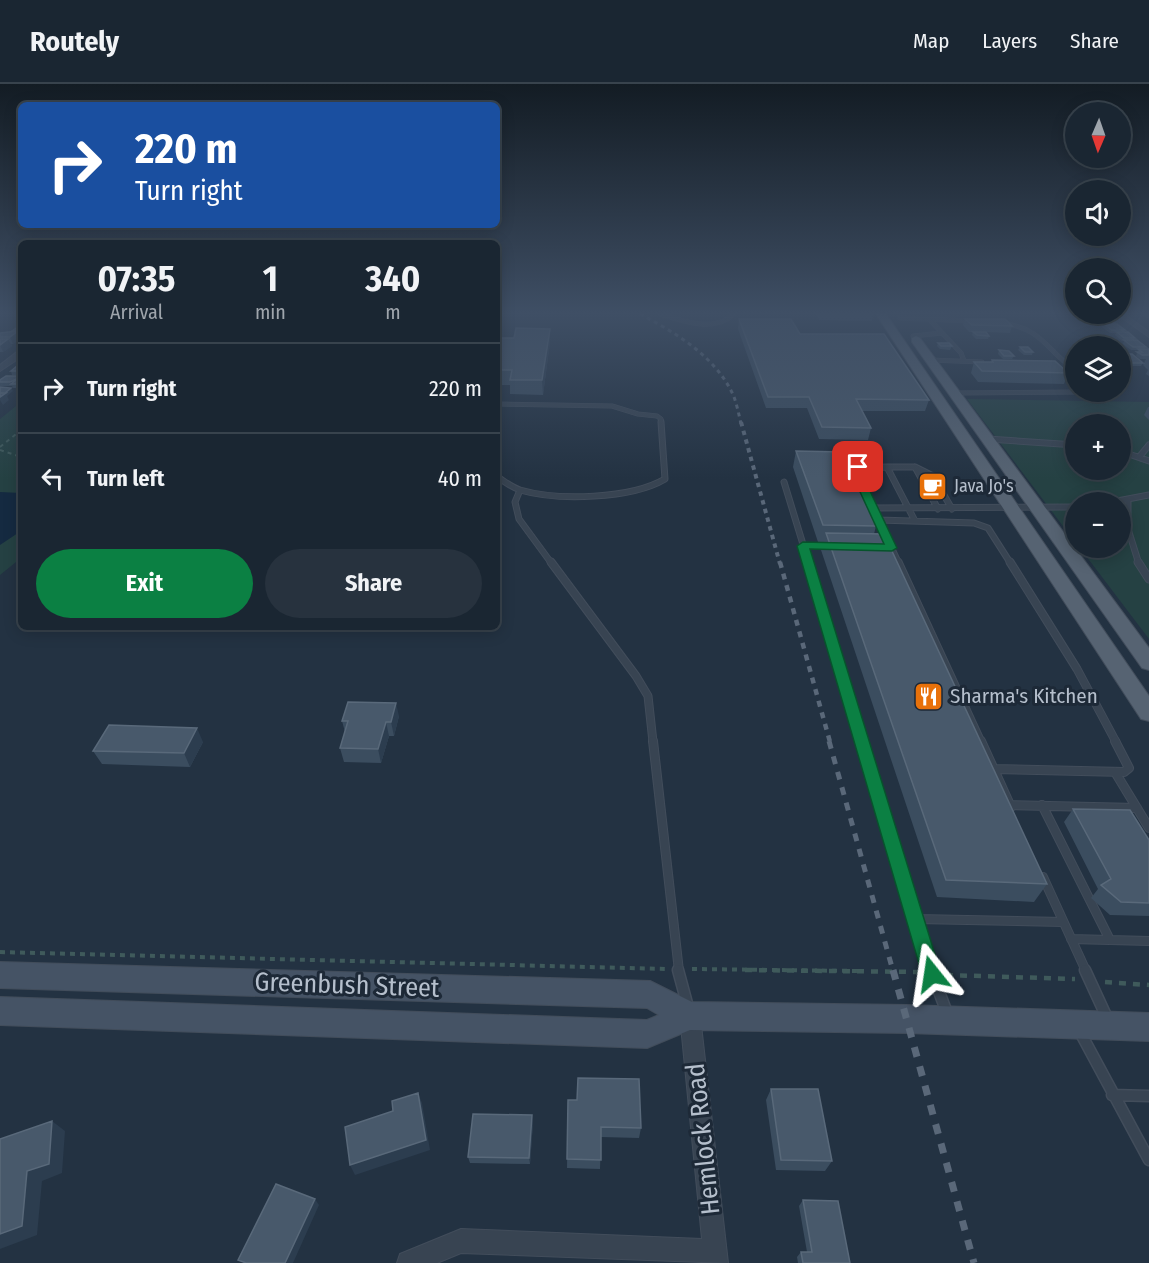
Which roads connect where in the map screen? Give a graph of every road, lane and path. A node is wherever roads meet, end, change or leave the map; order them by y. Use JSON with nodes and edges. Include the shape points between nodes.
{"nodes":[{"id":1,"x":918,"y":369,"type":"edge"},
{"id":2,"x":937,"y":369,"type":"edge"},
{"id":3,"x":1065,"y":392,"type":"edge"},
{"id":4,"x":954,"y":393,"type":"junction"},
{"id":5,"x":500,"y":404,"type":"edge"},
{"id":6,"x":18,"y":433,"type":"edge"},
{"id":7,"x":987,"y":439,"type":"junction"},
{"id":8,"x":1065,"y":444,"type":"edge"},
{"id":9,"x":1149,"y":445,"type":"edge"},
{"id":10,"x":0,"y":448,"type":"edge"},
{"id":11,"x":1131,"y":454,"type":"edge"},
{"id":12,"x":18,"y":456,"type":"edge"},
{"id":13,"x":1140,"y":456,"type":"junction"},
{"id":14,"x":1149,"y":461,"type":"edge"},
{"id":15,"x":887,"y":467,"type":"junction"},
{"id":16,"x":915,"y":467,"type":"junction"},
{"id":17,"x":500,"y":478,"type":"edge"},
{"id":18,"x":784,"y":482,"type":"dead end"},
{"id":19,"x":520,"y":490,"type":"junction"},
{"id":20,"x":1149,"y":495,"type":"edge"},
{"id":21,"x":1131,"y":499,"type":"edge"},
{"id":22,"x":1011,"y":507,"type":"junction"},
{"id":23,"x":1065,"y":507,"type":"edge"},
{"id":24,"x":873,"y":508,"type":"junction"},
{"id":25,"x":938,"y":508,"type":"junction"},
{"id":26,"x":952,"y":508,"type":"junction"},
{"id":27,"x":1037,"y":508,"type":"junction"},
{"id":28,"x":908,"y":509,"type":"junction"},
{"id":29,"x":879,"y":520,"type":"junction"},
{"id":30,"x":915,"y":521,"type":"junction"},
{"id":31,"x":1131,"y":542,"type":"edge"},
{"id":32,"x":803,"y":546,"type":"junction"},
{"id":33,"x":836,"y":546,"type":"edge"},
{"id":34,"x":880,"y":548,"type":"edge"},
{"id":35,"x":892,"y":548,"type":"junction"},
{"id":36,"x":1149,"y":579,"type":"edge"},
{"id":37,"x":1149,"y":663,"type":"edge"},
{"id":38,"x":1149,"y":713,"type":"edge"},
{"id":39,"x":993,"y":769,"type":"junction"},
{"id":40,"x":1115,"y":772,"type":"junction"},
{"id":41,"x":1010,"y":805,"type":"junction"},
{"id":42,"x":1042,"y":805,"type":"junction"},
{"id":43,"x":1137,"y":808,"type":"junction"},
{"id":44,"x":1014,"y":815,"type":"edge"},
{"id":45,"x":1149,"y":828,"type":"edge"},
{"id":46,"x":1039,"y":868,"type":"edge"},
{"id":47,"x":917,"y":919,"type":"junction"},
{"id":48,"x":1063,"y":922,"type":"junction"},
{"id":49,"x":1071,"y":939,"type":"junction"},
{"id":50,"x":1110,"y":940,"type":"junction"},
{"id":51,"x":1149,"y":941,"type":"edge"},
{"id":52,"x":0,"y":952,"type":"edge"},
{"id":53,"x":678,"y":969,"type":"junction"},
{"id":54,"x":932,"y":974,"type":"junction"},
{"id":55,"x":0,"y":975,"type":"edge"},
{"id":56,"x":1089,"y":981,"type":"junction"},
{"id":57,"x":1149,"y":985,"type":"edge"},
{"id":58,"x":0,"y":1011,"type":"edge"},
{"id":59,"x":690,"y":1016,"type":"junction"},
{"id":60,"x":950,"y":1021,"type":"junction"},
{"id":61,"x":1076,"y":1025,"type":"junction"},
{"id":62,"x":1111,"y":1026,"type":"junction"},
{"id":63,"x":1149,"y":1027,"type":"edge"},
{"id":64,"x":1112,"y":1095,"type":"junction"},
{"id":65,"x":1149,"y":1096,"type":"edge"},
{"id":66,"x":1149,"y":1160,"type":"edge"},
{"id":67,"x":716,"y":1257,"type":"edge"},
{"id":68,"x":409,"y":1263,"type":"edge"}],
"edges":[{"from":1,"to":22,"type":"main road"},
{"from":2,"to":4,"type":"main road"},
{"from":3,"to":4,"type":"lane"},
{"from":4,"to":7,"type":"main road"},
{"from":5,"to":19,"type":"lane","via":[[612,406],[661,419],[665,479],[659,485],[611,494]]},
{"from":6,"to":10,"type":"path"},
{"from":7,"to":8,"type":"lane"},
{"from":7,"to":27,"type":"main road"},
{"from":9,"to":13,"type":"lane"},
{"from":10,"to":12,"type":"path"},
{"from":11,"to":13,"type":"lane"},
{"from":13,"to":14,"type":"lane"},
{"from":15,"to":16,"type":"lane"},
{"from":15,"to":24,"type":"lane","via":[[861,466],[855,470]]},
{"from":15,"to":28,"type":"lane"},
{"from":16,"to":25,"type":"lane"},
{"from":16,"to":26,"type":"lane","via":[[933,476]]},
{"from":17,"to":19,"type":"lane"},
{"from":18,"to":32,"type":"lane"},
{"from":19,"to":53,"type":"lane","via":[[515,502],[519,519],[648,696]]},
{"from":20,"to":21,"type":"lane"},
{"from":22,"to":26,"type":"lane"},
{"from":22,"to":27,"type":"lane"},
{"from":22,"to":38,"type":"main road"},
{"from":23,"to":27,"type":"lane"},
{"from":24,"to":28,"type":"lane"},
{"from":24,"to":29,"type":"lane"},
{"from":25,"to":26,"type":"lane"},
{"from":25,"to":28,"type":"lane"},
{"from":27,"to":37,"type":"main road"},
{"from":28,"to":30,"type":"lane"},
{"from":29,"to":30,"type":"lane"},
{"from":29,"to":35,"type":"lane"},
{"from":30,"to":40,"type":"lane","via":[[974,523],[988,528],[1077,669],[1129,764],[1128,771]]},
{"from":31,"to":36,"type":"lane","via":[[1135,558]]},
{"from":32,"to":33,"type":"lane"},
{"from":32,"to":47,"type":"lane"},
{"from":34,"to":35,"type":"lane"},
{"from":35,"to":39,"type":"lane"},
{"from":39,"to":40,"type":"lane"},
{"from":39,"to":41,"type":"lane"},
{"from":40,"to":43,"type":"lane"},
{"from":41,"to":42,"type":"lane"},
{"from":41,"to":44,"type":"lane"},
{"from":42,"to":43,"type":"lane"},
{"from":42,"to":50,"type":"lane"},
{"from":43,"to":45,"type":"lane"},
{"from":46,"to":48,"type":"lane"},
{"from":47,"to":48,"type":"lane"},
{"from":47,"to":54,"type":"lane"},
{"from":48,"to":49,"type":"lane"},
{"from":49,"to":50,"type":"lane"},
{"from":49,"to":56,"type":"lane"},
{"from":50,"to":51,"type":"lane"},
{"from":52,"to":53,"type":"path"},
{"from":53,"to":54,"type":"path","via":[[893,970]]},
{"from":53,"to":59,"type":"lane"},
{"from":54,"to":56,"type":"path"},
{"from":54,"to":60,"type":"lane"},
{"from":55,"to":59,"type":"main road","name":"Greenbush Street","via":[[650,995]]},
{"from":56,"to":57,"type":"path"},
{"from":56,"to":62,"type":"lane"},
{"from":58,"to":59,"type":"main road","name":"Greenbush Street","via":[[647,1034]]},
{"from":59,"to":60,"type":"main road","name":"Greenbush Street"},
{"from":59,"to":67,"type":"street","name":"Hemlock Road"},
{"from":60,"to":61,"type":"main road","name":"Greenbush Street"},
{"from":61,"to":62,"type":"main road","name":"Greenbush Street"},
{"from":61,"to":64,"type":"lane"},
{"from":62,"to":63,"type":"main road","name":"Greenbush Street"},
{"from":64,"to":65,"type":"lane"},
{"from":64,"to":66,"type":"lane"},
{"from":67,"to":68,"type":"street","via":[[461,1241]]}]}
